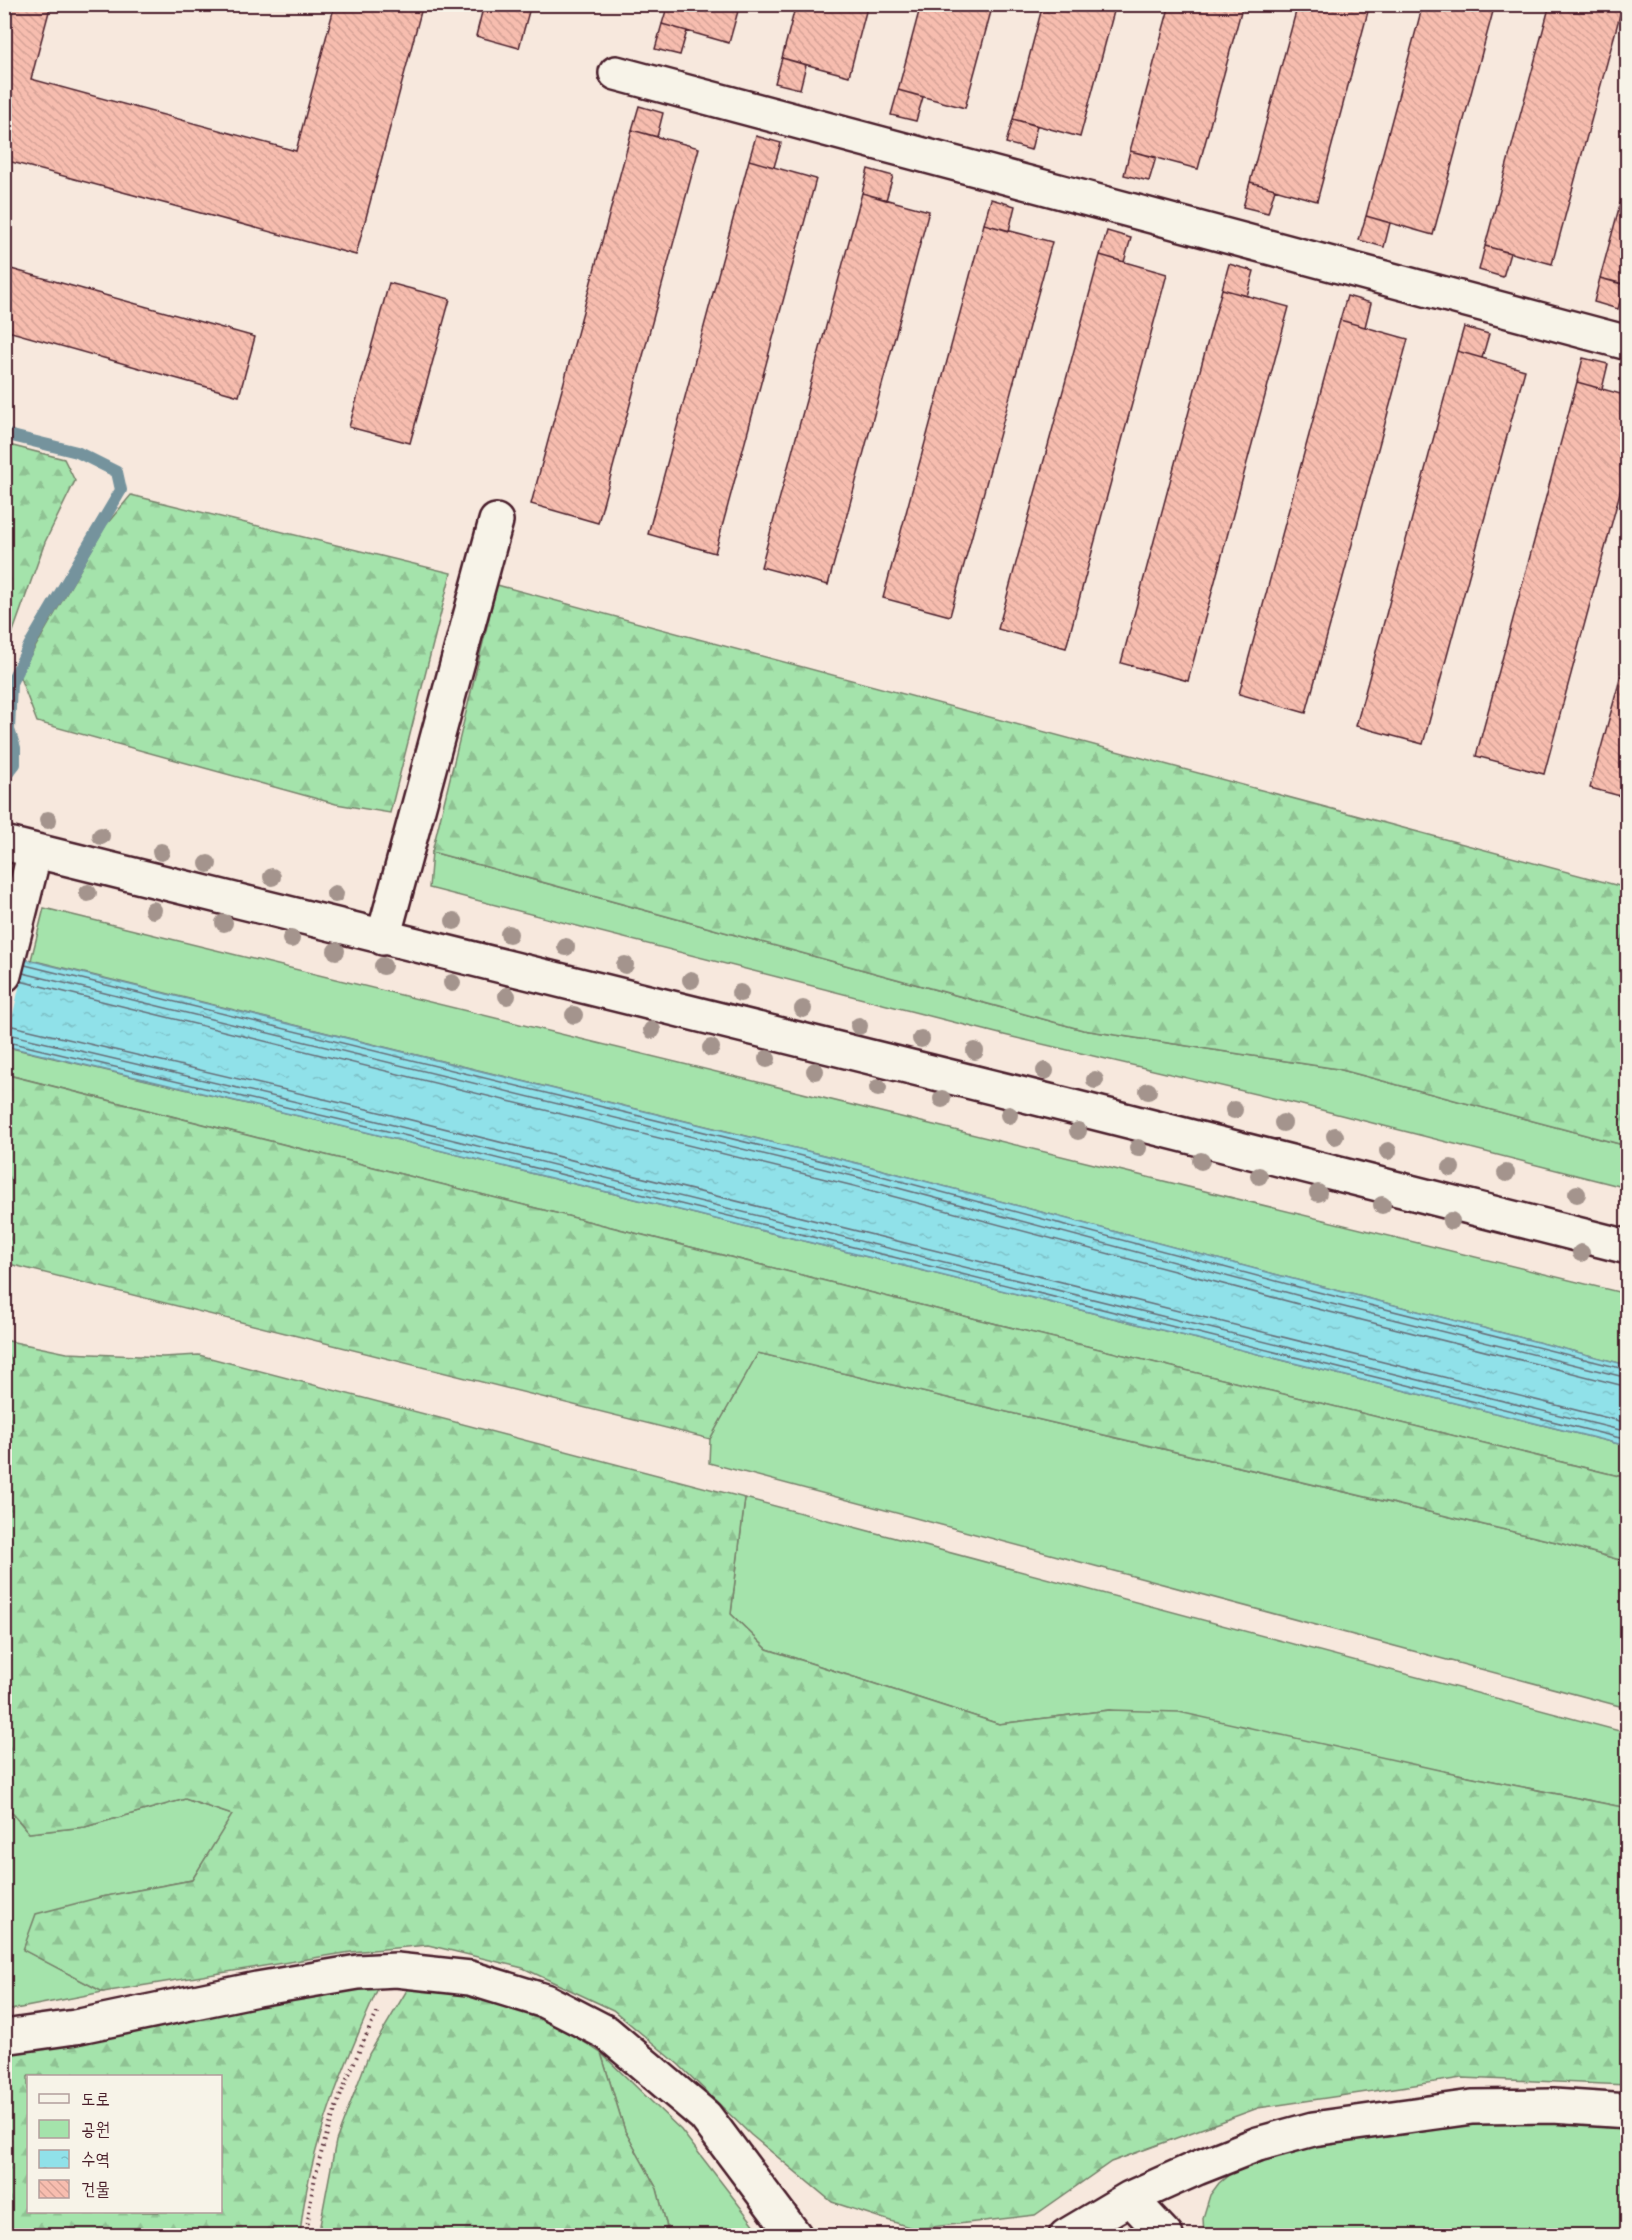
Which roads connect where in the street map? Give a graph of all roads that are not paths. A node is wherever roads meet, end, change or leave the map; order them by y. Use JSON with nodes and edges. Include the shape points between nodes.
{"nodes":[{"id":1,"x":616,"y":73,"type":"dead end"},
{"id":2,"x":1628,"y":343,"type":"edge"},
{"id":3,"x":496,"y":521,"type":"dead end"},
{"id":4,"x":20,"y":847,"type":"edge"},
{"id":5,"x":383,"y":938,"type":"junction"},
{"id":6,"x":4,"y":975,"type":"edge"},
{"id":7,"x":1628,"y":1247,"type":"edge"},
{"id":8,"x":4,"y":2037,"type":"edge"},
{"id":9,"x":1628,"y":2111,"type":"edge"},
{"id":10,"x":1130,"y":2198,"type":"junction"},
{"id":11,"x":795,"y":2235,"type":"edge"},
{"id":12,"x":1066,"y":2235,"type":"edge"},
{"id":13,"x":1166,"y":2235,"type":"edge"}],
"edges":[{"from":1,"to":2,"type":"street"},
{"from":3,"to":5,"type":"street"},
{"from":4,"to":5,"type":"street"},
{"from":4,"to":6,"type":"street","via":[[21,903]]},
{"from":5,"to":7,"type":"street"},
{"from":8,"to":11,"type":"street","via":[[75,2027],[357,1972],[396,1970],[481,1981],[544,2001],[607,2033],[705,2116]]},
{"from":9,"to":10,"type":"street","via":[[1553,2106],[1472,2107],[1313,2129],[1258,2144]]},
{"from":10,"to":12,"type":"street"},
{"from":10,"to":13,"type":"street"}]}
